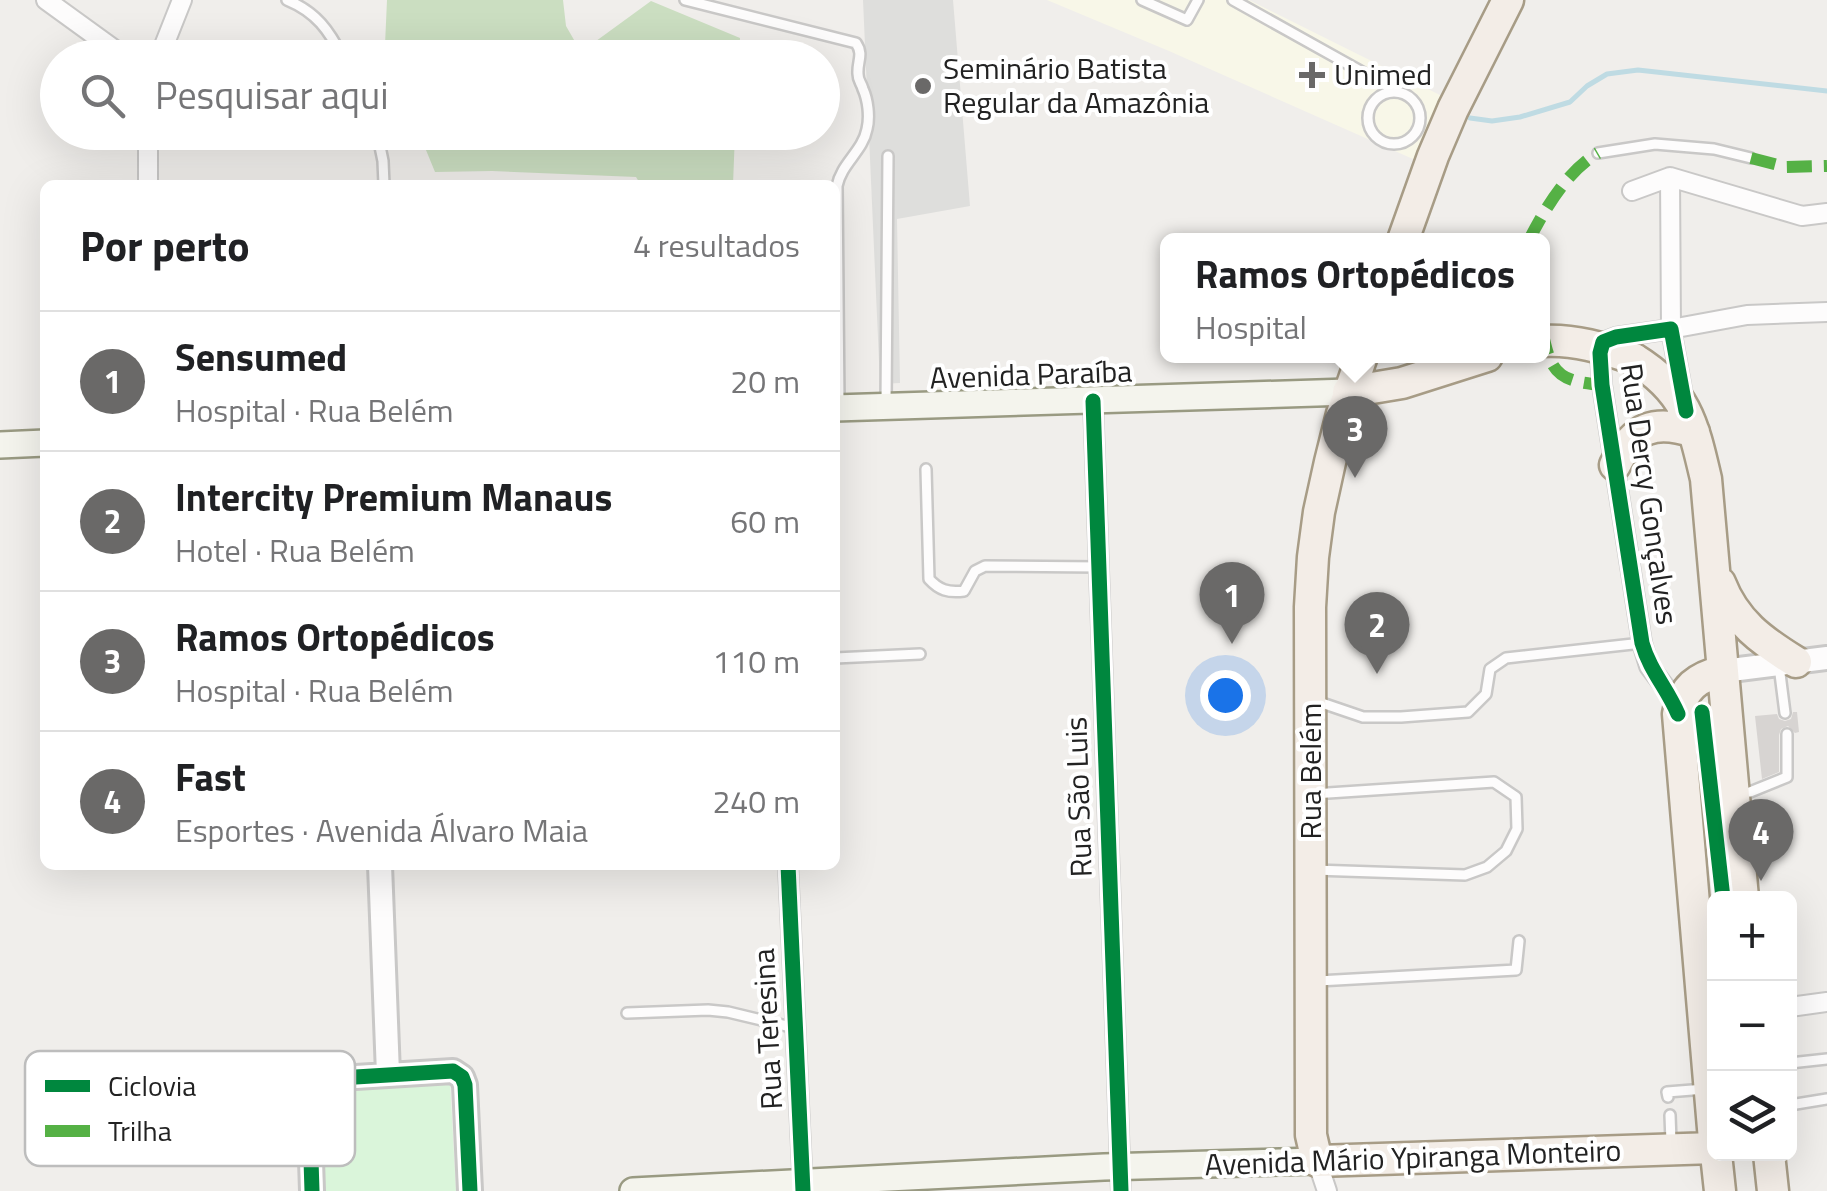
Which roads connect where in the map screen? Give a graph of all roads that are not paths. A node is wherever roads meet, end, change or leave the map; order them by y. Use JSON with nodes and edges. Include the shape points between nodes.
{"nodes":[{"id":1,"x":46,"y":0,"type":"edge"},
{"id":2,"x":182,"y":0,"type":"edge"},
{"id":3,"x":288,"y":0,"type":"edge"},
{"id":4,"x":685,"y":0,"type":"edge"},
{"id":5,"x":1142,"y":0,"type":"edge"},
{"id":6,"x":1198,"y":0,"type":"edge"},
{"id":7,"x":1233,"y":0,"type":"edge"},
{"id":8,"x":1508,"y":0,"type":"edge"},
{"id":9,"x":101,"y":40,"type":"edge"},
{"id":10,"x":165,"y":40,"type":"edge"},
{"id":11,"x":334,"y":40,"type":"edge"},
{"id":12,"x":1398,"y":92,"type":"junction"},
{"id":13,"x":1428,"y":135,"type":"junction"},
{"id":14,"x":146,"y":150,"type":"edge"},
{"id":15,"x":381,"y":150,"type":"edge"},
{"id":16,"x":1598,"y":153,"type":"dead end"},
{"id":17,"x":888,"y":156,"type":"dead end"},
{"id":18,"x":1751,"y":158,"type":"dead end"},
{"id":19,"x":1670,"y":176,"type":"junction"},
{"id":20,"x":148,"y":180,"type":"edge"},
{"id":21,"x":384,"y":180,"type":"edge"},
{"id":22,"x":839,"y":180,"type":"edge"},
{"id":23,"x":1632,"y":191,"type":"dead end"},
{"id":24,"x":1827,"y":214,"type":"edge"},
{"id":25,"x":1405,"y":233,"type":"edge"},
{"id":26,"x":1827,"y":312,"type":"edge"},
{"id":27,"x":1670,"y":329,"type":"junction"},
{"id":28,"x":1550,"y":341,"type":"edge"},
{"id":29,"x":1359,"y":363,"type":"edge"},
{"id":30,"x":1466,"y":363,"type":"edge"},
{"id":31,"x":1348,"y":392,"type":"junction"},
{"id":32,"x":1093,"y":401,"type":"junction"},
{"id":33,"x":886,"y":406,"type":"junction"},
{"id":34,"x":840,"y":408,"type":"edge"},
{"id":35,"x":1690,"y":422,"type":"junction"},
{"id":36,"x":40,"y":443,"type":"edge"},
{"id":37,"x":0,"y":445,"type":"edge"},
{"id":38,"x":1614,"y":464,"type":"junction"},
{"id":39,"x":926,"y":469,"type":"dead end"},
{"id":40,"x":1099,"y":566,"type":"junction"},
{"id":41,"x":1716,"y":572,"type":"junction"},
{"id":42,"x":1642,"y":643,"type":"junction"},
{"id":43,"x":920,"y":654,"type":"dead end"},
{"id":44,"x":840,"y":658,"type":"edge"},
{"id":45,"x":1827,"y":658,"type":"edge"},
{"id":46,"x":1787,"y":662,"type":"junction"},
{"id":47,"x":1722,"y":671,"type":"junction"},
{"id":48,"x":1311,"y":699,"type":"junction"},
{"id":49,"x":1785,"y":713,"type":"dead end"},
{"id":50,"x":1678,"y":714,"type":"junction"},
{"id":51,"x":1787,"y":734,"type":"dead end"},
{"id":52,"x":1311,"y":794,"type":"junction"},
{"id":53,"x":1734,"y":794,"type":"junction"},
{"id":54,"x":380,"y":870,"type":"edge"},
{"id":55,"x":788,"y":870,"type":"edge"},
{"id":56,"x":1311,"y":870,"type":"junction"},
{"id":57,"x":1742,"y":891,"type":"edge"},
{"id":58,"x":1519,"y":941,"type":"dead end"},
{"id":59,"x":1310,"y":982,"type":"junction"},
{"id":60,"x":1827,"y":1002,"type":"edge"},
{"id":61,"x":1797,"y":1006,"type":"edge"},
{"id":62,"x":627,"y":1013,"type":"dead end"},
{"id":63,"x":796,"y":1028,"type":"junction"},
{"id":64,"x":1827,"y":1059,"type":"edge"},
{"id":65,"x":1797,"y":1062,"type":"edge"},
{"id":66,"x":1709,"y":1071,"type":"edge"},
{"id":67,"x":388,"y":1074,"type":"junction"},
{"id":68,"x":355,"y":1077,"type":"edge"},
{"id":69,"x":1707,"y":1088,"type":"edge"},
{"id":70,"x":1668,"y":1097,"type":"dead end"},
{"id":71,"x":1827,"y":1099,"type":"edge"},
{"id":72,"x":1797,"y":1104,"type":"edge"},
{"id":73,"x":1670,"y":1115,"type":"dead end"},
{"id":74,"x":1672,"y":1150,"type":"junction"},
{"id":75,"x":1707,"y":1151,"type":"edge"},
{"id":76,"x":1317,"y":1161,"type":"junction"},
{"id":77,"x":1716,"y":1161,"type":"edge"},
{"id":78,"x":1770,"y":1161,"type":"edge"},
{"id":79,"x":311,"y":1166,"type":"edge"},
{"id":80,"x":1120,"y":1179,"type":"edge"},
{"id":81,"x":803,"y":1187,"type":"edge"},
{"id":82,"x":312,"y":1191,"type":"edge"},
{"id":83,"x":470,"y":1191,"type":"edge"},
{"id":84,"x":632,"y":1191,"type":"edge"},
{"id":85,"x":1326,"y":1191,"type":"edge"},
{"id":86,"x":1720,"y":1191,"type":"edge"},
{"id":87,"x":1773,"y":1191,"type":"edge"}],
"edges":[{"from":1,"to":9,"type":"street"},
{"from":2,"to":10,"type":"street"},
{"from":3,"to":11,"type":"lane","via":[[318,18]]},
{"from":4,"to":22,"type":"lane","via":[[860,46],[867,129]]},
{"from":5,"to":6,"type":"lane","via":[[1187,20]]},
{"from":7,"to":12,"type":"lane"},
{"from":8,"to":13,"type":"main road","via":[[1466,82]]},
{"from":12,"to":13,"type":"lane","via":[[1418,106]]},
{"from":12,"to":13,"type":"lane","via":[[1382,94],[1371,106],[1371,130],[1383,142],[1399,144]]},
{"from":13,"to":25,"type":"main road"},
{"from":14,"to":20,"type":"street"},
{"from":15,"to":21,"type":"lane"},
{"from":16,"to":18,"type":"lane","via":[[1655,144]]},
{"from":17,"to":33,"type":"lane"},
{"from":19,"to":23,"type":"street"},
{"from":19,"to":24,"type":"street","via":[[1802,216]]},
{"from":19,"to":27,"type":"street"},
{"from":26,"to":27,"type":"street","via":[[1747,315]]},
{"from":27,"to":35,"type":"street"},
{"from":27,"to":38,"type":"street","name":"Rua Dercy Gonçalves","via":[[1603,342]]},
{"from":28,"to":35,"type":"main road","bridge":true,"via":[[1577,342],[1634,360],[1672,389]]},
{"from":29,"to":31,"type":"main road","name":"Rua Belém"},
{"from":30,"to":31,"type":"main road","name":"Avenida Paraíba"},
{"from":31,"to":32,"type":"main road","name":"Avenida Paraíba"},
{"from":31,"to":48,"type":"main road","name":"Rua Belém","via":[[1315,542]]},
{"from":32,"to":33,"type":"main road","name":"Avenida Paraíba"},
{"from":32,"to":40,"type":"street","name":"Rua São Luis"},
{"from":33,"to":34,"type":"main road","name":"Avenida Paraíba"},
{"from":35,"to":38,"type":"main road","via":[[1636,433]]},
{"from":35,"to":41,"type":"main road","via":[[1706,479]]},
{"from":36,"to":37,"type":"main road"},
{"from":38,"to":42,"type":"street","name":"Rua Dercy Gonçalves"},
{"from":39,"to":40,"type":"lane","via":[[929,579],[939,589],[964,591],[985,566]]},
{"from":40,"to":80,"type":"street","name":"Rua São Luis"},
{"from":41,"to":46,"type":"main road","via":[[1746,627]]},
{"from":41,"to":47,"type":"main road"},
{"from":42,"to":48,"type":"lane","via":[[1506,658],[1490,669],[1486,694],[1468,712],[1362,717]]},
{"from":42,"to":50,"type":"street","name":"Rua Dercy Gonçalves"},
{"from":43,"to":44,"type":"lane"},
{"from":45,"to":46,"type":"street"},
{"from":46,"to":47,"type":"street"},
{"from":46,"to":49,"type":"lane"},
{"from":47,"to":50,"type":"main road","via":[[1694,682]]},
{"from":47,"to":53,"type":"main road"},
{"from":48,"to":52,"type":"main road","name":"Rua Belém"},
{"from":50,"to":66,"type":"main road"},
{"from":51,"to":53,"type":"lane","via":[[1787,777]]},
{"from":52,"to":56,"type":"main road","name":"Rua Belém"},
{"from":52,"to":56,"type":"lane","via":[[1494,782],[1516,797],[1517,829],[1487,868],[1464,875]]},
{"from":53,"to":57,"type":"main road"},
{"from":54,"to":67,"type":"street"},
{"from":55,"to":63,"type":"street","name":"Rua Teresina"},
{"from":56,"to":59,"type":"main road","name":"Rua Belém"},
{"from":58,"to":59,"type":"lane","via":[[1516,970]]},
{"from":59,"to":76,"type":"main road","name":"Rua Belém"},
{"from":60,"to":61,"type":"street"},
{"from":62,"to":63,"type":"lane","via":[[708,1010]]},
{"from":63,"to":81,"type":"street","name":"Rua Teresina"},
{"from":64,"to":65,"type":"lane"},
{"from":67,"to":68,"type":"street"},
{"from":67,"to":83,"type":"street","via":[[453,1071],[462,1078]]},
{"from":69,"to":70,"type":"lane"},
{"from":71,"to":72,"type":"lane"},
{"from":73,"to":74,"type":"lane"},
{"from":74,"to":75,"type":"main road","name":"Avenida Mário Ypiranga Monteiro"},
{"from":74,"to":76,"type":"main road","name":"Avenida Mário Ypiranga Monteiro"},
{"from":76,"to":80,"type":"main road","name":"Avenida Mário Ypiranga Monteiro"},
{"from":76,"to":85,"type":"street","name":"Rua Belém"},
{"from":77,"to":86,"type":"main road"},
{"from":78,"to":87,"type":"main road"},
{"from":79,"to":82,"type":"street"},
{"from":80,"to":81,"type":"main road","name":"Avenida Mário Ypiranga Monteiro"},
{"from":81,"to":84,"type":"main road","name":"Avenida Mário Ypiranga Monteiro"}]}
